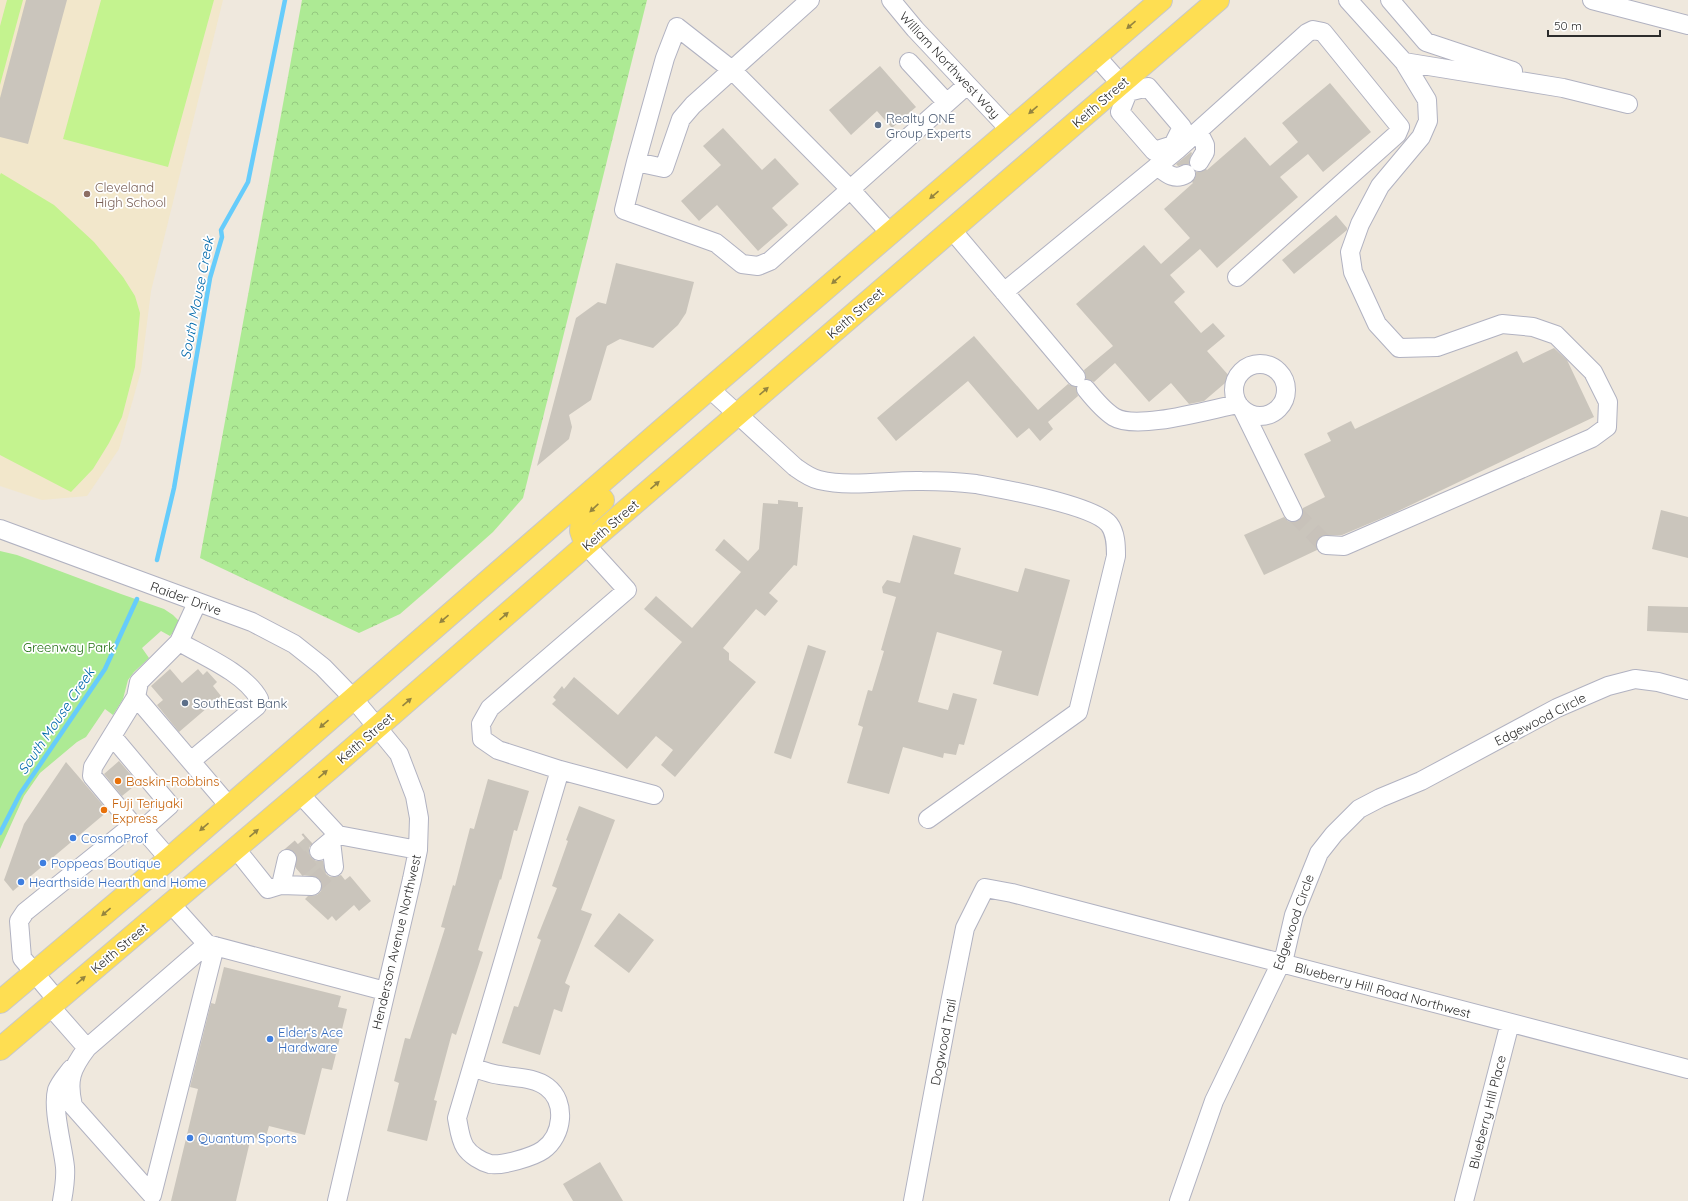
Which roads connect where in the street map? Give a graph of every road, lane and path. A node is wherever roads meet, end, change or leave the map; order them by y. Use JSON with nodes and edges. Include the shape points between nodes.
{"nodes":[{"id":1,"x":810,"y":0,"type":"edge"},
{"id":2,"x":891,"y":0,"type":"edge"},
{"id":3,"x":1161,"y":0,"type":"edge"},
{"id":4,"x":1218,"y":0,"type":"edge"},
{"id":5,"x":1348,"y":0,"type":"edge"},
{"id":6,"x":1390,"y":0,"type":"edge"},
{"id":7,"x":1592,"y":0,"type":"edge"},
{"id":8,"x":1688,"y":25,"type":"edge"},
{"id":9,"x":1096,"y":56,"type":"junction"},
{"id":10,"x":909,"y":62,"type":"dead end"},
{"id":11,"x":1404,"y":62,"type":"junction"},
{"id":12,"x":732,"y":70,"type":"junction"},
{"id":13,"x":967,"y":85,"type":"junction"},
{"id":14,"x":1125,"y":88,"type":"junction"},
{"id":15,"x":1563,"y":88,"type":"junction"},
{"id":16,"x":947,"y":103,"type":"junction"},
{"id":17,"x":1628,"y":104,"type":"dead end"},
{"id":18,"x":1010,"y":130,"type":"junction"},
{"id":19,"x":1198,"y":131,"type":"junction"},
{"id":20,"x":1175,"y":147,"type":"junction"},
{"id":21,"x":636,"y":162,"type":"junction"},
{"id":22,"x":1199,"y":162,"type":"dead end"},
{"id":23,"x":1157,"y":166,"type":"junction"},
{"id":24,"x":1186,"y":174,"type":"dead end"},
{"id":25,"x":850,"y":189,"type":"junction"},
{"id":26,"x":952,"y":230,"type":"junction"},
{"id":27,"x":890,"y":233,"type":"junction"},
{"id":28,"x":1237,"y":277,"type":"dead end"},
{"id":29,"x":1004,"y":292,"type":"junction"},
{"id":30,"x":710,"y":389,"type":"junction"},
{"id":31,"x":738,"y":414,"type":"junction"},
{"id":32,"x":665,"y":427,"type":"junction"},
{"id":33,"x":1293,"y":512,"type":"tunnel mouth"},
{"id":34,"x":0,"y":530,"type":"edge"},
{"id":35,"x":586,"y":545,"type":"junction"},
{"id":36,"x":1326,"y":545,"type":"tunnel mouth"},
{"id":37,"x":197,"y":603,"type":"junction"},
{"id":38,"x":179,"y":642,"type":"junction"},
{"id":39,"x":1688,"y":690,"type":"edge"},
{"id":40,"x":136,"y":698,"type":"junction"},
{"id":41,"x":353,"y":698,"type":"junction"},
{"id":42,"x":377,"y":728,"type":"junction"},
{"id":43,"x":112,"y":736,"type":"junction"},
{"id":44,"x":191,"y":761,"type":"junction"},
{"id":45,"x":560,"y":770,"type":"junction"},
{"id":46,"x":300,"y":794,"type":"junction"},
{"id":47,"x":654,"y":795,"type":"dead end"},
{"id":48,"x":229,"y":806,"type":"junction"},
{"id":49,"x":928,"y":819,"type":"dead end"},
{"id":50,"x":138,"y":827,"type":"junction"},
{"id":51,"x":324,"y":842,"type":"junction"},
{"id":52,"x":236,"y":849,"type":"junction"},
{"id":53,"x":418,"y":850,"type":"junction"},
{"id":54,"x":169,"y":859,"type":"junction"},
{"id":55,"x":292,"y":864,"type":"tunnel mouth"},
{"id":56,"x":334,"y":867,"type":"dead end"},
{"id":57,"x":280,"y":885,"type":"junction"},
{"id":58,"x":312,"y":886,"type":"tunnel mouth"},
{"id":59,"x":985,"y":888,"type":"joint"},
{"id":60,"x":171,"y":904,"type":"junction"},
{"id":61,"x":211,"y":945,"type":"junction"},
{"id":62,"x":1281,"y":963,"type":"junction"},
{"id":63,"x":34,"y":972,"type":"junction"},
{"id":64,"x":385,"y":991,"type":"junction"},
{"id":65,"x":4,"y":999,"type":"edge"},
{"id":66,"x":54,"y":1003,"type":"junction"},
{"id":67,"x":1510,"y":1023,"type":"junction"},
{"id":68,"x":4,"y":1045,"type":"edge"},
{"id":69,"x":87,"y":1048,"type":"junction"},
{"id":70,"x":75,"y":1064,"type":"junction"},
{"id":71,"x":473,"y":1068,"type":"junction"},
{"id":72,"x":1688,"y":1069,"type":"edge"},
{"id":73,"x":151,"y":1198,"type":"edge"},
{"id":74,"x":62,"y":1201,"type":"edge"},
{"id":75,"x":337,"y":1201,"type":"edge"},
{"id":76,"x":913,"y":1201,"type":"edge"},
{"id":77,"x":1179,"y":1201,"type":"edge"},
{"id":78,"x":1464,"y":1201,"type":"edge"}],
"edges":[{"from":1,"to":12,"type":"street"},
{"from":2,"to":13,"type":"street","name":"William Northwest Way"},
{"from":3,"to":9,"type":"main road","one_way":true},
{"from":4,"to":14,"type":"main road","name":"Keith Street"},
{"from":5,"to":11,"type":"street"},
{"from":6,"to":15,"type":"street","via":[[1426,42]]},
{"from":7,"to":8,"type":"street"},
{"from":9,"to":14,"type":"street"},
{"from":9,"to":18,"type":"main road","one_way":true},
{"from":10,"to":16,"type":"street"},
{"from":11,"to":15,"type":"street"},
{"from":11,"to":36,"type":"street","via":[[1426,100],[1428,121],[1421,137],[1380,186],[1360,224],[1350,252],[1353,272],[1377,324],[1399,348],[1436,348],[1502,324],[1533,327],[1556,336],[1593,372],[1608,402],[1607,428],[1592,438],[1344,546]]},
{"from":12,"to":21,"type":"street","via":[[681,119],[664,168]]},
{"from":12,"to":21,"type":"street","via":[[678,27],[665,58]]},
{"from":12,"to":25,"type":"street"},
{"from":13,"to":16,"type":"street"},
{"from":13,"to":18,"type":"street","name":"William Northwest Way"},
{"from":14,"to":20,"type":"street","via":[[1148,87],[1182,127]]},
{"from":14,"to":20,"type":"street","via":[[1120,112],[1154,151]]},
{"from":14,"to":26,"type":"main road","name":"Keith Street"},
{"from":15,"to":17,"type":"street"},
{"from":16,"to":25,"type":"street"},
{"from":18,"to":27,"type":"main road","one_way":true},
{"from":19,"to":20,"type":"street"},
{"from":19,"to":22,"type":"street","via":[[1205,146],[1205,152]]},
{"from":19,"to":28,"type":"street","via":[[1313,30],[1323,32],[1400,126],[1397,134]]},
{"from":20,"to":23,"type":"street"},
{"from":21,"to":25,"type":"street","via":[[624,210],[716,243],[742,264],[758,266],[770,261]]},
{"from":23,"to":24,"type":"street","via":[[1170,176],[1180,177]]},
{"from":23,"to":29,"type":"street"},
{"from":25,"to":27,"type":"street"},
{"from":26,"to":29,"type":"street"},
{"from":31,"to":26,"type":"main road","name":"Keith Street","one_way":true},
{"from":27,"to":30,"type":"main road","one_way":true},
{"from":29,"to":33,"type":"street","via":[[1098,403],[1115,417],[1153,422],[1241,407]]},
{"from":30,"to":31,"type":"street"},
{"from":30,"to":32,"type":"main road"},
{"from":35,"to":31,"type":"main road","name":"Keith Street","one_way":true},
{"from":31,"to":49,"type":"street","via":[[795,467],[818,480],[839,483],[921,481],[975,484],[1068,504],[1093,513],[1109,524],[1114,536],[1116,556],[1078,712]]},
{"from":32,"to":35,"type":"main road","one_way":true,"via":[[647,460],[582,519],[581,531]]},
{"from":32,"to":41,"type":"main road","one_way":true},
{"from":34,"to":37,"type":"street","name":"Raider Drive"},
{"from":42,"to":35,"type":"main road","name":"Keith Street","one_way":true},
{"from":35,"to":45,"type":"street","via":[[627,590],[490,708],[481,724],[482,739],[498,750]]},
{"from":37,"to":38,"type":"street"},
{"from":37,"to":41,"type":"street","name":"Raider Drive","via":[[252,622],[294,644],[323,667]]},
{"from":38,"to":40,"type":"street","via":[[139,682]]},
{"from":38,"to":44,"type":"street","via":[[245,680],[259,698],[257,706]]},
{"from":39,"to":62,"type":"street","name":"Edgewood Circle","via":[[1635,679],[1608,686],[1557,708],[1421,781],[1359,809],[1319,853],[1294,915]]},
{"from":40,"to":43,"type":"street"},
{"from":40,"to":44,"type":"street"},
{"from":41,"to":42,"type":"street","name":"Henderson Avenue Northwest"},
{"from":41,"to":48,"type":"main road","one_way":true},
{"from":46,"to":42,"type":"main road","name":"Keith Street","one_way":true},
{"from":42,"to":53,"type":"street","name":"Henderson Avenue Northwest","via":[[399,754],[415,796],[419,818]]},
{"from":43,"to":50,"type":"street","via":[[93,767],[92,776]]},
{"from":43,"to":50,"type":"street","via":[[170,805]]},
{"from":44,"to":48,"type":"street"},
{"from":45,"to":47,"type":"street"},
{"from":45,"to":71,"type":"street"},
{"from":46,"to":51,"type":"street"},
{"from":52,"to":46,"type":"main road","name":"Keith Street","one_way":true},
{"from":48,"to":54,"type":"main road","one_way":true},
{"from":50,"to":54,"type":"street"},
{"from":50,"to":63,"type":"street","via":[[25,912],[19,920],[22,958]]},
{"from":51,"to":53,"type":"street"},
{"from":51,"to":56,"type":"street"},
{"from":52,"to":57,"type":"street","via":[[268,889]]},
{"from":52,"to":60,"type":"main road","name":"Keith Street"},
{"from":53,"to":64,"type":"street","name":"Henderson Avenue Northwest"},
{"from":54,"to":63,"type":"main road","one_way":true},
{"from":55,"to":57,"type":"street"},
{"from":57,"to":58,"type":"street"},
{"from":59,"to":62,"type":"street","name":"Blueberry Hill Road Northwest"},
{"from":59,"to":76,"type":"street","name":"Dogwood Trail","via":[[965,928]]},
{"from":60,"to":61,"type":"street"},
{"from":66,"to":60,"type":"main road","name":"Keith Street","one_way":true},
{"from":61,"to":64,"type":"street"},
{"from":61,"to":69,"type":"street"},
{"from":61,"to":73,"type":"street"},
{"from":62,"to":67,"type":"street","name":"Blueberry Hill Road Northwest"},
{"from":62,"to":77,"type":"street","name":"Edgewood Circle","via":[[1214,1101]]},
{"from":63,"to":65,"type":"main road"},
{"from":63,"to":66,"type":"street"},
{"from":64,"to":75,"type":"street","name":"Henderson Avenue Northwest"},
{"from":66,"to":68,"type":"main road","name":"Keith Street"},
{"from":66,"to":69,"type":"street"},
{"from":67,"to":72,"type":"street","name":"Blueberry Hill Road Northwest"},
{"from":67,"to":78,"type":"street","name":"Blueberry Hill Place"},
{"from":69,"to":70,"type":"street"},
{"from":70,"to":73,"type":"street","via":[[70,1088],[73,1106]]},
{"from":70,"to":74,"type":"street","via":[[56,1095],[65,1168]]},
{"from":71,"to":71,"type":"street","via":[[458,1118],[460,1137],[466,1149],[482,1161],[492,1164],[526,1158],[544,1150],[554,1138],[560,1123],[561,1113],[554,1095],[547,1087],[535,1081]]}]}
